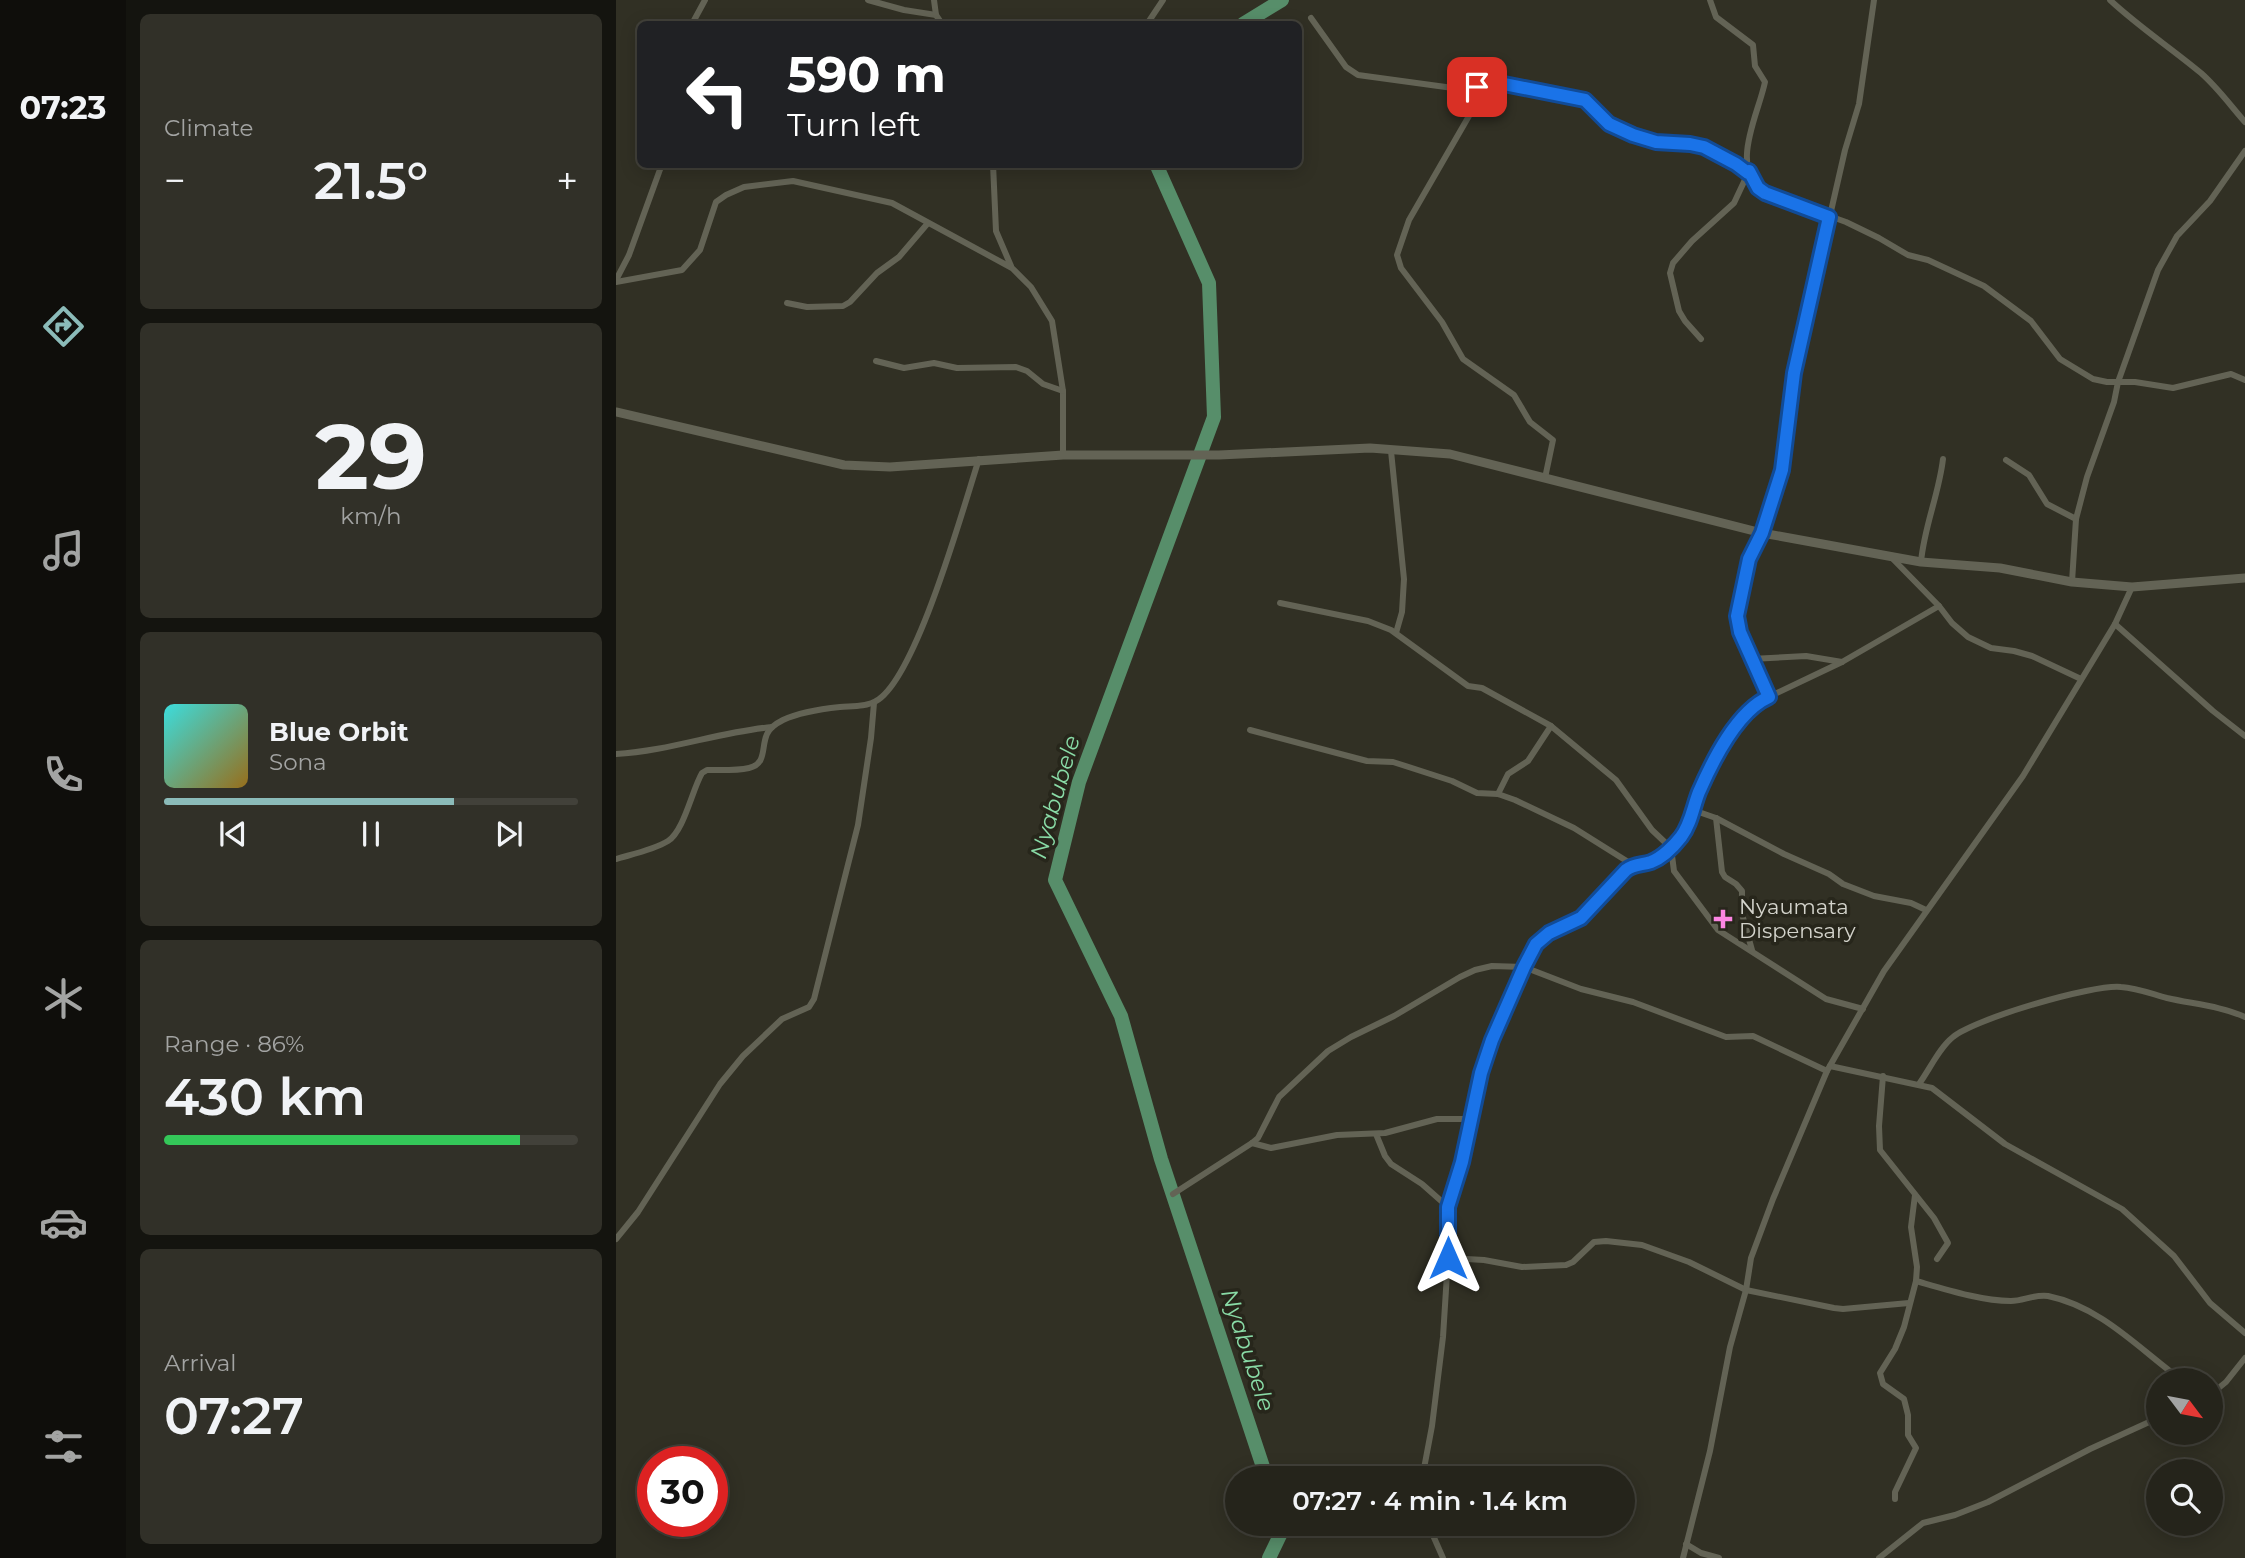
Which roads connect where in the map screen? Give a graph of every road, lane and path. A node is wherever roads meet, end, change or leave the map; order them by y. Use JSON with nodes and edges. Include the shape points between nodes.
{"nodes":[{"id":1,"x":705,"y":0,"type":"edge"},
{"id":2,"x":868,"y":0,"type":"edge"},
{"id":3,"x":934,"y":0,"type":"edge"},
{"id":4,"x":1164,"y":0,"type":"edge"},
{"id":5,"x":1710,"y":0,"type":"edge"},
{"id":6,"x":1874,"y":0,"type":"edge"},
{"id":7,"x":2110,"y":0,"type":"edge"},
{"id":8,"x":936,"y":15,"type":"junction"},
{"id":9,"x":1311,"y":18,"type":"dead end"},
{"id":10,"x":693,"y":21,"type":"edge"},
{"id":11,"x":940,"y":21,"type":"edge"},
{"id":12,"x":1149,"y":21,"type":"edge"},
{"id":13,"x":1488,"y":83,"type":"junction"},
{"id":14,"x":2245,"y":122,"type":"edge"},
{"id":15,"x":2245,"y":151,"type":"edge"},
{"id":16,"x":661,"y":168,"type":"edge"},
{"id":17,"x":993,"y":168,"type":"edge"},
{"id":18,"x":1748,"y":172,"type":"junction"},
{"id":19,"x":1829,"y":217,"type":"junction"},
{"id":20,"x":928,"y":223,"type":"junction"},
{"id":21,"x":1012,"y":268,"type":"junction"},
{"id":22,"x":616,"y":281,"type":"edge"},
{"id":23,"x":787,"y":303,"type":"dead end"},
{"id":24,"x":1702,"y":339,"type":"dead end"},
{"id":25,"x":876,"y":360,"type":"dead end"},
{"id":26,"x":2245,"y":380,"type":"edge"},
{"id":27,"x":2118,"y":382,"type":"junction"},
{"id":28,"x":1063,"y":391,"type":"junction"},
{"id":29,"x":616,"y":412,"type":"edge"},
{"id":30,"x":1391,"y":451,"type":"junction"},
{"id":31,"x":1063,"y":455,"type":"junction"},
{"id":32,"x":1943,"y":459,"type":"dead end"},
{"id":33,"x":979,"y":460,"type":"junction"},
{"id":34,"x":2006,"y":460,"type":"dead end"},
{"id":35,"x":1545,"y":478,"type":"junction"},
{"id":36,"x":2076,"y":519,"type":"junction"},
{"id":37,"x":1762,"y":533,"type":"junction"},
{"id":38,"x":1891,"y":557,"type":"junction"},
{"id":39,"x":1921,"y":562,"type":"junction"},
{"id":40,"x":2245,"y":578,"type":"edge"},
{"id":41,"x":2072,"y":582,"type":"junction"},
{"id":42,"x":2132,"y":587,"type":"junction"},
{"id":43,"x":1280,"y":603,"type":"dead end"},
{"id":44,"x":1939,"y":606,"type":"junction"},
{"id":45,"x":2115,"y":624,"type":"junction"},
{"id":46,"x":1396,"y":633,"type":"junction"},
{"id":47,"x":1751,"y":659,"type":"junction"},
{"id":48,"x":1842,"y":662,"type":"junction"},
{"id":49,"x":2081,"y":679,"type":"junction"},
{"id":50,"x":1769,"y":697,"type":"junction"},
{"id":51,"x":874,"y":703,"type":"junction"},
{"id":52,"x":1551,"y":726,"type":"junction"},
{"id":53,"x":772,"y":727,"type":"junction"},
{"id":54,"x":1250,"y":730,"type":"dead end"},
{"id":55,"x":2245,"y":736,"type":"edge"},
{"id":56,"x":616,"y":754,"type":"edge"},
{"id":57,"x":1498,"y":794,"type":"junction"},
{"id":58,"x":1693,"y":810,"type":"junction"},
{"id":59,"x":1716,"y":818,"type":"junction"},
{"id":60,"x":1671,"y":848,"type":"junction"},
{"id":61,"x":616,"y":859,"type":"edge"},
{"id":62,"x":1633,"y":865,"type":"junction"},
{"id":63,"x":1926,"y":910,"type":"junction"},
{"id":64,"x":1752,"y":950,"type":"junction"},
{"id":65,"x":1524,"y":967,"type":"junction"},
{"id":66,"x":1863,"y":1009,"type":"junction"},
{"id":67,"x":2245,"y":1017,"type":"edge"},
{"id":68,"x":1829,"y":1069,"type":"junction"},
{"id":69,"x":1883,"y":1076,"type":"junction"},
{"id":70,"x":1919,"y":1084,"type":"junction"},
{"id":71,"x":1470,"y":1118,"type":"junction"},
{"id":72,"x":1376,"y":1134,"type":"junction"},
{"id":73,"x":1252,"y":1143,"type":"junction"},
{"id":74,"x":1173,"y":1194,"type":"dead end"},
{"id":75,"x":1915,"y":1195,"type":"junction"},
{"id":76,"x":1448,"y":1207,"type":"junction"},
{"id":77,"x":616,"y":1239,"type":"edge"},
{"id":78,"x":1448,"y":1258,"type":"junction"},
{"id":79,"x":1937,"y":1259,"type":"dead end"},
{"id":80,"x":1916,"y":1281,"type":"junction"},
{"id":81,"x":1746,"y":1290,"type":"junction"},
{"id":82,"x":1909,"y":1303,"type":"junction"},
{"id":83,"x":2245,"y":1334,"type":"edge"},
{"id":84,"x":2245,"y":1358,"type":"edge"},
{"id":85,"x":2167,"y":1368,"type":"edge"},
{"id":86,"x":2223,"y":1381,"type":"edge"},
{"id":87,"x":2146,"y":1423,"type":"edge"},
{"id":88,"x":1424,"y":1466,"type":"edge"},
{"id":89,"x":1895,"y":1499,"type":"dead end"},
{"id":90,"x":1433,"y":1536,"type":"edge"},
{"id":91,"x":1686,"y":1544,"type":"junction"},
{"id":92,"x":1443,"y":1558,"type":"edge"},
{"id":93,"x":1683,"y":1558,"type":"edge"},
{"id":94,"x":1719,"y":1558,"type":"edge"},
{"id":95,"x":1879,"y":1558,"type":"edge"}],
"edges":[{"from":1,"to":10,"type":"street"},
{"from":2,"to":8,"type":"street"},
{"from":3,"to":8,"type":"street"},
{"from":4,"to":12,"type":"street"},
{"from":5,"to":18,"type":"street","via":[[1716,17],[1753,45],[1754,63],[1765,82],[1746,150]]},
{"from":6,"to":19,"type":"street","via":[[1861,92]]},
{"from":7,"to":14,"type":"street","via":[[2200,73]]},
{"from":8,"to":11,"type":"street"},
{"from":9,"to":13,"type":"street","via":[[1346,67],[1357,75],[1452,88]]},
{"from":13,"to":18,"type":"street","via":[[1585,100],[1609,124],[1633,135],[1704,147]]},
{"from":13,"to":35,"type":"street","via":[[1409,220],[1397,255],[1456,351],[1514,395],[1530,422],[1553,440]]},
{"from":15,"to":27,"type":"street","via":[[2162,261]]},
{"from":16,"to":22,"type":"street"},
{"from":17,"to":21,"type":"street","via":[[996,231]]},
{"from":18,"to":19,"type":"street","via":[[1765,193]]},
{"from":18,"to":24,"type":"street","via":[[1734,203],[1676,257],[1670,273],[1679,311]]},
{"from":19,"to":27,"type":"street","via":[[1984,286],[2031,321],[2069,366],[2100,381]]},
{"from":19,"to":37,"type":"street","via":[[1794,373],[1782,470]]},
{"from":20,"to":21,"type":"street"},
{"from":20,"to":22,"type":"street","via":[[892,203],[804,182],[744,187],[716,202],[700,250],[682,270]]},
{"from":20,"to":23,"type":"street","via":[[899,257],[843,306]]},
{"from":21,"to":28,"type":"street","via":[[1031,287],[1052,321]]},
{"from":25,"to":28,"type":"street","via":[[904,368],[934,363],[957,368],[1016,367]]},
{"from":26,"to":27,"type":"street","via":[[2231,374],[2173,388]]},
{"from":27,"to":36,"type":"street"},
{"from":28,"to":31,"type":"street"},
{"from":29,"to":33,"type":"street","via":[[844,465],[890,467]]},
{"from":30,"to":31,"type":"street"},
{"from":30,"to":35,"type":"street","via":[[1450,454]]},
{"from":30,"to":46,"type":"street","via":[[1404,579]]},
{"from":31,"to":33,"type":"street"},
{"from":32,"to":39,"type":"street"},
{"from":33,"to":51,"type":"street","via":[[916,640],[898,678]]},
{"from":34,"to":36,"type":"street","via":[[2029,475],[2047,504]]},
{"from":35,"to":37,"type":"street"},
{"from":36,"to":41,"type":"street"},
{"from":37,"to":38,"type":"street"},
{"from":37,"to":47,"type":"street","via":[[1749,559],[1737,616]]},
{"from":38,"to":39,"type":"street"},
{"from":38,"to":44,"type":"street"},
{"from":39,"to":41,"type":"street","via":[[2000,568]]},
{"from":40,"to":42,"type":"street"},
{"from":41,"to":42,"type":"street"},
{"from":42,"to":45,"type":"street"},
{"from":43,"to":46,"type":"street","via":[[1368,621]]},
{"from":44,"to":48,"type":"street"},
{"from":44,"to":49,"type":"street","via":[[1952,623],[1983,645],[2032,656]]},
{"from":45,"to":49,"type":"street"},
{"from":45,"to":55,"type":"street"},
{"from":46,"to":52,"type":"street","via":[[1468,686],[1482,688]]},
{"from":47,"to":48,"type":"street","via":[[1806,656]]},
{"from":47,"to":50,"type":"street"},
{"from":48,"to":50,"type":"street"},
{"from":49,"to":63,"type":"street","via":[[2023,776]]},
{"from":50,"to":58,"type":"street","via":[[1738,721]]},
{"from":51,"to":53,"type":"street","via":[[808,711]]},
{"from":51,"to":77,"type":"street","via":[[858,825],[814,999],[809,1007],[765,1033],[720,1084]]},
{"from":52,"to":57,"type":"street","via":[[1528,761],[1508,774]]},
{"from":52,"to":60,"type":"street","via":[[1616,780]]},
{"from":53,"to":56,"type":"street"},
{"from":53,"to":61,"type":"street","via":[[762,759],[751,768],[702,773],[670,840]]},
{"from":54,"to":57,"type":"street","via":[[1367,761],[1393,762],[1477,793]]},
{"from":57,"to":62,"type":"street","via":[[1563,822]]},
{"from":58,"to":59,"type":"street"},
{"from":58,"to":60,"type":"street"},
{"from":59,"to":63,"type":"street","via":[[1843,884]]},
{"from":59,"to":64,"type":"street","via":[[1722,872],[1742,891],[1742,914]]},
{"from":60,"to":62,"type":"street","via":[[1655,860]]},
{"from":60,"to":64,"type":"street","via":[[1674,870],[1710,921]]},
{"from":62,"to":65,"type":"street","via":[[1581,918],[1536,944]]},
{"from":63,"to":66,"type":"street"},
{"from":64,"to":66,"type":"street","via":[[1826,999]]},
{"from":65,"to":68,"type":"street","via":[[1726,1038],[1754,1036]]},
{"from":65,"to":71,"type":"street","via":[[1492,1040]]},
{"from":65,"to":73,"type":"street","via":[[1475,970],[1328,1051],[1279,1097]]},
{"from":66,"to":68,"type":"street"},
{"from":67,"to":70,"type":"street","via":[[2113,986],[1974,1024],[1952,1038]]},
{"from":68,"to":69,"type":"street"},
{"from":68,"to":81,"type":"street","via":[[1762,1226]]},
{"from":69,"to":70,"type":"street"},
{"from":69,"to":75,"type":"street","via":[[1880,1150]]},
{"from":70,"to":83,"type":"street","via":[[1938,1092],[2006,1144],[2127,1213],[2174,1256],[2210,1303]]},
{"from":71,"to":72,"type":"street","via":[[1437,1119]]},
{"from":71,"to":76,"type":"street"},
{"from":72,"to":73,"type":"street","via":[[1337,1135],[1271,1148]]},
{"from":72,"to":76,"type":"street","via":[[1391,1164]]},
{"from":73,"to":74,"type":"street"},
{"from":75,"to":79,"type":"street","via":[[1948,1243]]},
{"from":75,"to":80,"type":"street","via":[[1911,1227]]},
{"from":76,"to":78,"type":"street"},
{"from":78,"to":81,"type":"street","via":[[1528,1267],[1566,1265],[1594,1242],[1633,1243],[1689,1262]]},
{"from":78,"to":88,"type":"street","via":[[1443,1337]]},
{"from":80,"to":82,"type":"street"},
{"from":80,"to":85,"type":"street","via":[[1993,1300],[2044,1296],[2063,1300],[2106,1320]]},
{"from":81,"to":82,"type":"street","via":[[1843,1309]]},
{"from":81,"to":91,"type":"street"},
{"from":82,"to":89,"type":"street","via":[[1895,1349],[1880,1373],[1883,1384],[1904,1399],[1908,1435],[1916,1448]]},
{"from":84,"to":86,"type":"street"},
{"from":87,"to":95,"type":"street","via":[[1988,1503],[1923,1523]]},
{"from":90,"to":92,"type":"street"},
{"from":91,"to":93,"type":"street"},
{"from":91,"to":94,"type":"street"}]}
